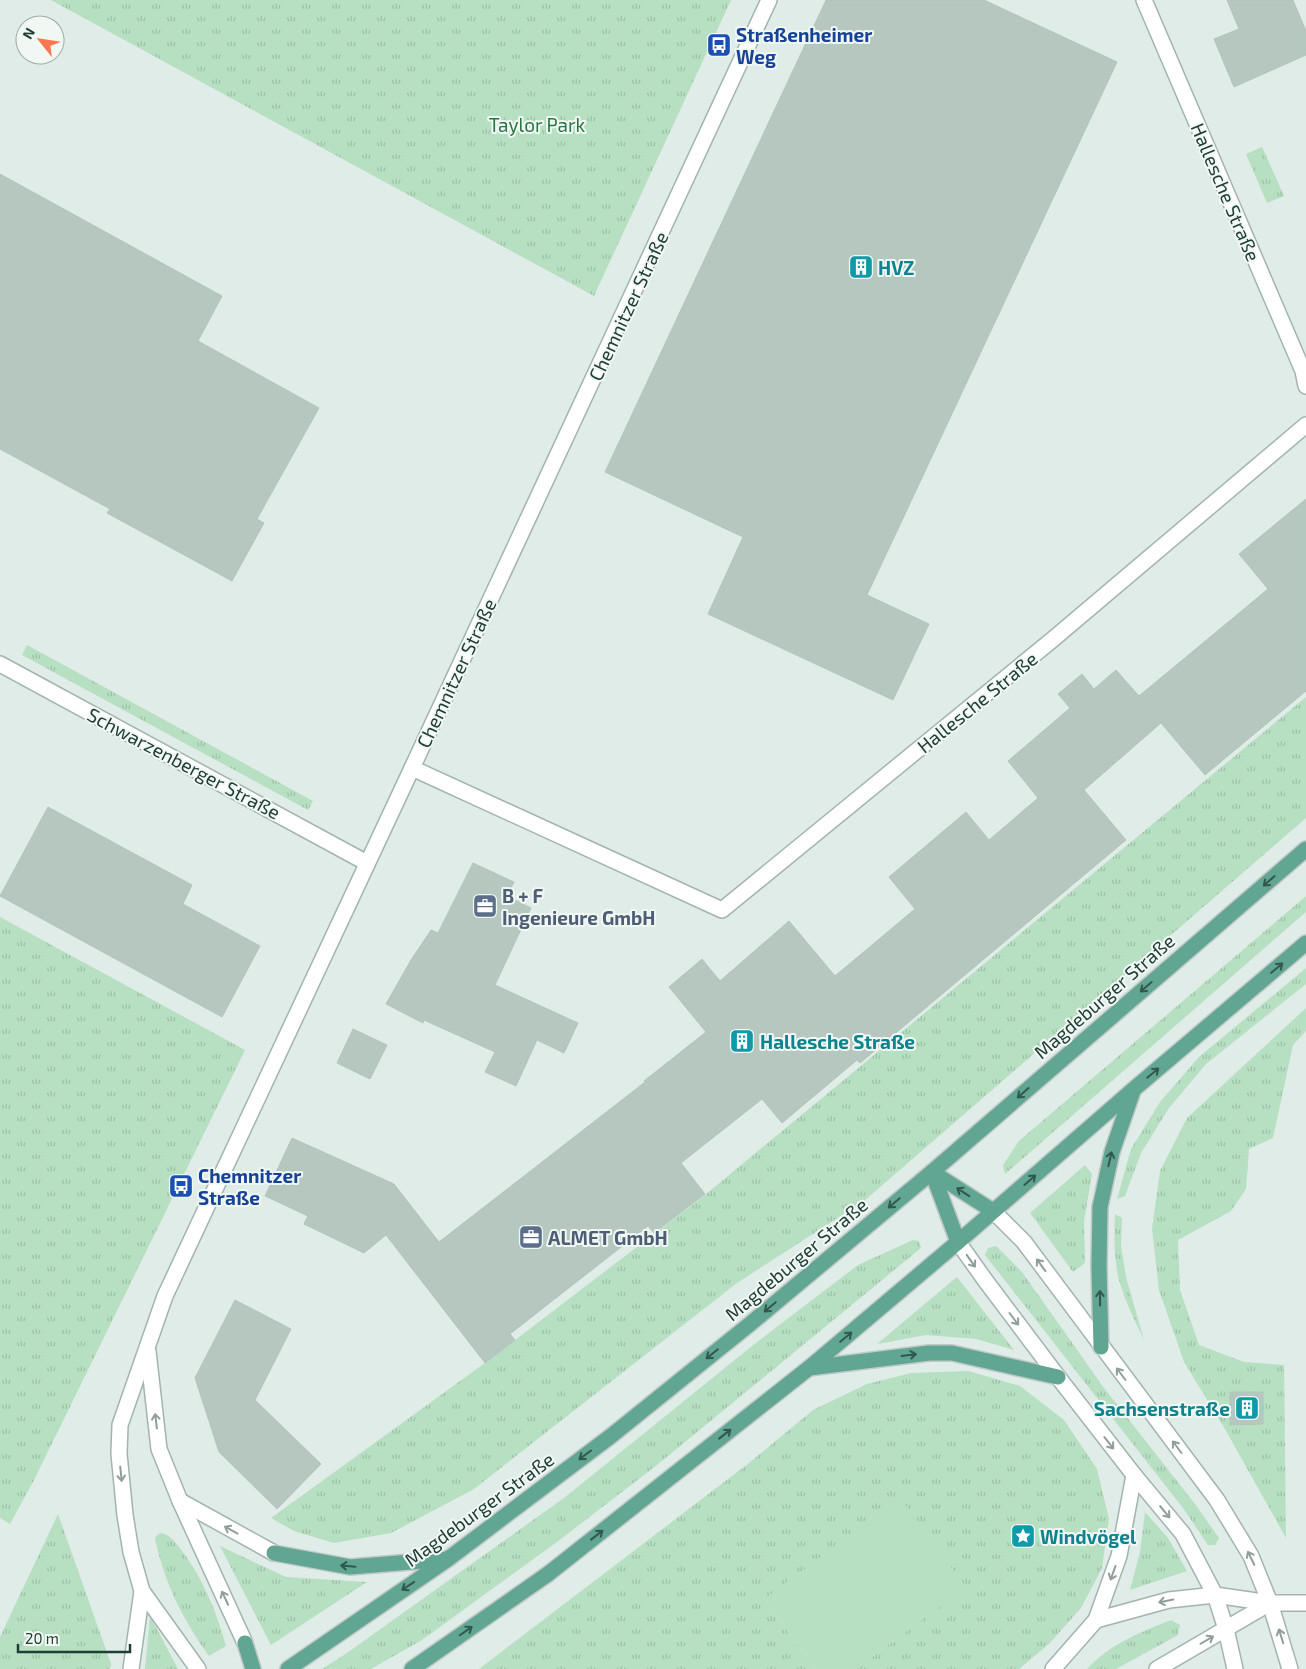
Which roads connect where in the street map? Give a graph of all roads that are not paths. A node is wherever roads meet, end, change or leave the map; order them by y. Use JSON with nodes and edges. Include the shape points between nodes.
{"nodes":[{"id":1,"x":769,"y":0,"type":"edge"},
{"id":2,"x":1144,"y":0,"type":"edge"},
{"id":3,"x":1306,"y":386,"type":"edge"},
{"id":4,"x":1306,"y":425,"type":"edge"},
{"id":5,"x":0,"y":664,"type":"edge"},
{"id":6,"x":412,"y":768,"type":"junction"},
{"id":7,"x":1306,"y":849,"type":"edge"},
{"id":8,"x":367,"y":863,"type":"junction"},
{"id":9,"x":1306,"y":942,"type":"edge"},
{"id":10,"x":1134,"y":1089,"type":"junction"},
{"id":11,"x":932,"y":1172,"type":"junction"},
{"id":12,"x":993,"y":1211,"type":"junction"},
{"id":13,"x":958,"y":1242,"type":"junction"},
{"id":14,"x":148,"y":1347,"type":"junction"},
{"id":15,"x":1101,"y":1347,"type":"junction"},
{"id":16,"x":808,"y":1368,"type":"junction"},
{"id":17,"x":1058,"y":1377,"type":"junction"},
{"id":18,"x":1134,"y":1475,"type":"junction"},
{"id":19,"x":180,"y":1501,"type":"junction"},
{"id":20,"x":274,"y":1553,"type":"joint"},
{"id":21,"x":448,"y":1559,"type":"junction"},
{"id":22,"x":142,"y":1591,"type":"junction"},
{"id":23,"x":1215,"y":1596,"type":"junction"},
{"id":24,"x":1270,"y":1603,"type":"junction"},
{"id":25,"x":1306,"y":1603,"type":"edge"},
{"id":26,"x":1096,"y":1620,"type":"junction"},
{"id":27,"x":1226,"y":1629,"type":"junction"},
{"id":28,"x":246,"y":1643,"type":"joint"},
{"id":29,"x":131,"y":1669,"type":"edge"},
{"id":30,"x":198,"y":1669,"type":"edge"},
{"id":31,"x":253,"y":1669,"type":"edge"},
{"id":32,"x":288,"y":1669,"type":"edge"},
{"id":33,"x":412,"y":1669,"type":"edge"},
{"id":34,"x":1053,"y":1669,"type":"edge"},
{"id":35,"x":1157,"y":1669,"type":"edge"},
{"id":36,"x":1235,"y":1669,"type":"edge"},
{"id":37,"x":1290,"y":1669,"type":"edge"}],
"edges":[{"from":1,"to":6,"type":"street","name":"Chemnitzer Straße"},
{"from":2,"to":3,"type":"street","name":"Hallesche Straße","via":[[1303,371]]},
{"from":4,"to":6,"type":"street","name":"Hallesche Straße","via":[[1052,640],[722,910]]},
{"from":5,"to":8,"type":"street","name":"Schwarzenberger Straße"},
{"from":6,"to":8,"type":"street","name":"Chemnitzer Straße"},
{"from":7,"to":11,"type":"main road","name":"Magdeburger Straße","one_way":true},
{"from":8,"to":14,"type":"street","name":"Chemnitzer Straße","via":[[165,1296]]},
{"from":10,"to":9,"type":"main road","one_way":true},
{"from":12,"to":10,"type":"main road","one_way":true},
{"from":15,"to":10,"type":"main road","one_way":true,"via":[[1100,1207],[1112,1152]]},
{"from":12,"to":11,"type":"main road","one_way":true},
{"from":11,"to":13,"type":"main road"},
{"from":11,"to":21,"type":"main road","name":"Magdeburger Straße","one_way":true,"via":[[611,1436]]},
{"from":12,"to":13,"type":"main road"},
{"from":15,"to":12,"type":"street","one_way":true,"via":[[1024,1242]]},
{"from":16,"to":13,"type":"main road","one_way":true},
{"from":13,"to":17,"type":"street","one_way":true},
{"from":19,"to":14,"type":"street","name":"Chemnitzer Straße","one_way":true,"via":[[159,1449]]},
{"from":14,"to":22,"type":"street","name":"Chemnitzer Straße","one_way":true,"via":[[120,1425],[119,1454],[131,1552]]},
{"from":24,"to":15,"type":"street","one_way":true,"via":[[1250,1556],[1217,1500]]},
{"from":16,"to":17,"type":"main road","one_way":true,"via":[[952,1353]]},
{"from":33,"to":16,"type":"main road","one_way":true,"via":[[548,1574]]},
{"from":17,"to":18,"type":"street","one_way":true},
{"from":18,"to":23,"type":"street","one_way":true,"via":[[1183,1534]]},
{"from":18,"to":26,"type":"street","one_way":true,"via":[[1119,1556]]},
{"from":20,"to":19,"type":"street","one_way":true},
{"from":28,"to":19,"type":"street","name":"Chemnitzer Straße","one_way":true},
{"from":21,"to":20,"type":"main road","one_way":true,"via":[[350,1567]]},
{"from":21,"to":32,"type":"main road","name":"Magdeburger Straße","one_way":true},
{"from":22,"to":29,"type":"street","name":"Chemnitzer Straße"},
{"from":22,"to":30,"type":"street","name":"Chemnitzer Straße"},
{"from":23,"to":24,"type":"street"},
{"from":23,"to":26,"type":"street","one_way":true,"via":[[1169,1600]]},
{"from":23,"to":27,"type":"street"},
{"from":24,"to":25,"type":"street"},
{"from":24,"to":27,"type":"street"},
{"from":37,"to":24,"type":"street","one_way":true},
{"from":26,"to":34,"type":"street"},
{"from":35,"to":27,"type":"street","one_way":true},
{"from":27,"to":36,"type":"street"},
{"from":28,"to":31,"type":"main road"}]}
